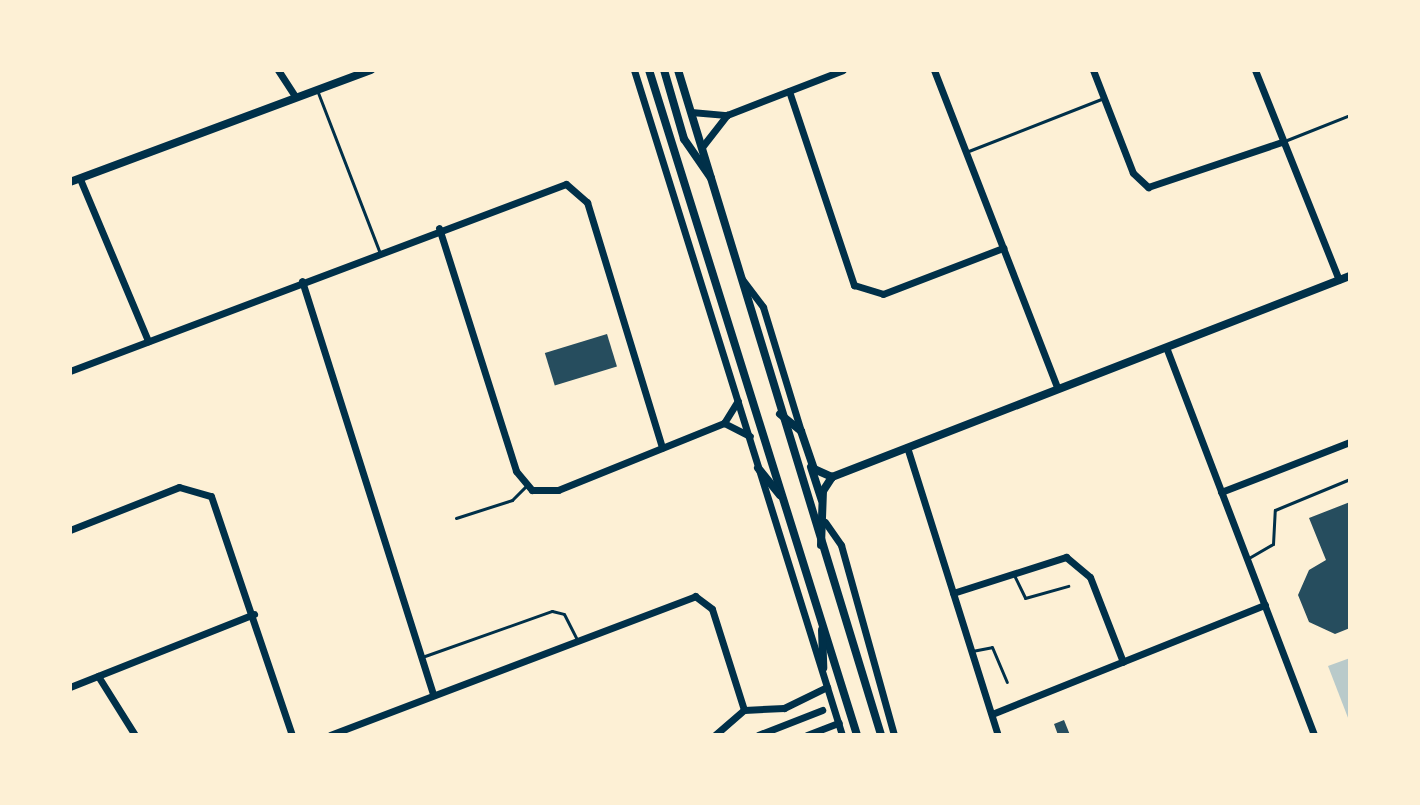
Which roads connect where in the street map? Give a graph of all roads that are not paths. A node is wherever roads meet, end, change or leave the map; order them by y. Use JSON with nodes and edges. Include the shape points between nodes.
{"nodes":[{"id":1,"x":278,"y":70,"type":"edge"},
{"id":2,"x":349,"y":70,"type":"edge"},
{"id":3,"x":371,"y":70,"type":"edge"},
{"id":4,"x":634,"y":70,"type":"edge"},
{"id":5,"x":649,"y":70,"type":"edge"},
{"id":6,"x":664,"y":70,"type":"edge"},
{"id":7,"x":678,"y":70,"type":"edge"},
{"id":8,"x":843,"y":70,"type":"edge"},
{"id":9,"x":934,"y":70,"type":"edge"},
{"id":10,"x":1093,"y":70,"type":"edge"},
{"id":11,"x":1255,"y":70,"type":"edge"},
{"id":12,"x":319,"y":86,"type":"junction"},
{"id":13,"x":789,"y":91,"type":"junction"},
{"id":14,"x":294,"y":95,"type":"junction"},
{"id":15,"x":1104,"y":98,"type":"junction"},
{"id":16,"x":691,"y":112,"type":"junction"},
{"id":17,"x":727,"y":115,"type":"junction"},
{"id":18,"x":1350,"y":115,"type":"edge"},
{"id":19,"x":1282,"y":142,"type":"junction"},
{"id":20,"x":702,"y":147,"type":"junction"},
{"id":21,"x":966,"y":152,"type":"junction"},
{"id":22,"x":80,"y":179,"type":"junction"},
{"id":23,"x":70,"y":182,"type":"edge"},
{"id":24,"x":714,"y":182,"type":"junction"},
{"id":25,"x":439,"y":228,"type":"junction"},
{"id":26,"x":1003,"y":248,"type":"junction"},
{"id":27,"x":379,"y":251,"type":"junction"},
{"id":28,"x":1350,"y":276,"type":"edge"},
{"id":29,"x":742,"y":279,"type":"junction"},
{"id":30,"x":1339,"y":280,"type":"junction"},
{"id":31,"x":302,"y":281,"type":"junction"},
{"id":32,"x":148,"y":341,"type":"junction"},
{"id":33,"x":1166,"y":347,"type":"junction"},
{"id":34,"x":70,"y":371,"type":"edge"},
{"id":35,"x":746,"y":380,"type":"junction"},
{"id":36,"x":734,"y":384,"type":"junction"},
{"id":37,"x":1058,"y":389,"type":"junction"},
{"id":38,"x":739,"y":399,"type":"junction"},
{"id":39,"x":780,"y":414,"type":"junction"},
{"id":40,"x":724,"y":423,"type":"junction"},
{"id":41,"x":801,"y":431,"type":"junction"},
{"id":42,"x":750,"y":436,"type":"junction"},
{"id":43,"x":1350,"y":442,"type":"edge"},
{"id":44,"x":907,"y":447,"type":"junction"},
{"id":45,"x":662,"y":448,"type":"junction"},
{"id":46,"x":811,"y":465,"type":"junction"},
{"id":47,"x":758,"y":468,"type":"junction"},
{"id":48,"x":832,"y":477,"type":"junction"},
{"id":49,"x":1350,"y":479,"type":"edge"},
{"id":50,"x":526,"y":486,"type":"junction"},
{"id":51,"x":1221,"y":492,"type":"junction"},
{"id":52,"x":823,"y":500,"type":"junction"},
{"id":53,"x":785,"y":502,"type":"junction"},
{"id":54,"x":456,"y":518,"type":"dead end"},
{"id":55,"x":825,"y":522,"type":"junction"},
{"id":56,"x":70,"y":530,"type":"edge"},
{"id":57,"x":821,"y":545,"type":"junction"},
{"id":58,"x":1247,"y":559,"type":"junction"},
{"id":59,"x":1013,"y":571,"type":"junction"},
{"id":60,"x":1068,"y":586,"type":"dead end"},
{"id":61,"x":953,"y":593,"type":"junction"},
{"id":62,"x":1265,"y":605,"type":"junction"},
{"id":63,"x":254,"y":614,"type":"junction"},
{"id":64,"x":822,"y":617,"type":"junction"},
{"id":65,"x":577,"y":640,"type":"junction"},
{"id":66,"x":972,"y":651,"type":"junction"},
{"id":67,"x":421,"y":657,"type":"junction"},
{"id":68,"x":1123,"y":662,"type":"junction"},
{"id":69,"x":823,"y":668,"type":"junction"},
{"id":70,"x":98,"y":676,"type":"junction"},
{"id":71,"x":1007,"y":682,"type":"dead end"},
{"id":72,"x":70,"y":687,"type":"edge"},
{"id":73,"x":827,"y":687,"type":"junction"},
{"id":74,"x":433,"y":695,"type":"junction"},
{"id":75,"x":744,"y":710,"type":"junction"},
{"id":76,"x":822,"y":710,"type":"dead end"},
{"id":77,"x":992,"y":714,"type":"junction"},
{"id":78,"x":839,"y":723,"type":"junction"},
{"id":79,"x":135,"y":735,"type":"edge"},
{"id":80,"x":292,"y":735,"type":"edge"},
{"id":81,"x":330,"y":735,"type":"edge"},
{"id":82,"x":715,"y":735,"type":"edge"},
{"id":83,"x":758,"y":735,"type":"edge"},
{"id":84,"x":807,"y":735,"type":"edge"},
{"id":85,"x":842,"y":735,"type":"edge"},
{"id":86,"x":857,"y":735,"type":"edge"},
{"id":87,"x":881,"y":735,"type":"edge"},
{"id":88,"x":894,"y":735,"type":"edge"},
{"id":89,"x":998,"y":735,"type":"edge"},
{"id":90,"x":1314,"y":735,"type":"edge"}],
"edges":[{"from":1,"to":14,"type":"street"},
{"from":2,"to":12,"type":"street"},
{"from":3,"to":12,"type":"street"},
{"from":4,"to":36,"type":"street"},
{"from":5,"to":35,"type":"street"},
{"from":6,"to":24,"type":"street","via":[[688,148]]},
{"from":7,"to":16,"type":"street"},
{"from":8,"to":13,"type":"street"},
{"from":9,"to":21,"type":"street"},
{"from":10,"to":15,"type":"street"},
{"from":11,"to":19,"type":"street"},
{"from":12,"to":14,"type":"street"},
{"from":12,"to":27,"type":"lane"},
{"from":13,"to":17,"type":"street"},
{"from":13,"to":26,"type":"street","via":[[854,285],[890,292]]},
{"from":14,"to":22,"type":"street"},
{"from":15,"to":19,"type":"street","via":[[1133,173],[1148,187]]},
{"from":15,"to":21,"type":"lane"},
{"from":16,"to":17,"type":"street"},
{"from":16,"to":20,"type":"street"},
{"from":17,"to":20,"type":"street"},
{"from":18,"to":19,"type":"lane"},
{"from":19,"to":30,"type":"street"},
{"from":20,"to":24,"type":"street"},
{"from":21,"to":26,"type":"street"},
{"from":22,"to":23,"type":"street"},
{"from":22,"to":32,"type":"street"},
{"from":24,"to":29,"type":"street"},
{"from":25,"to":27,"type":"street"},
{"from":25,"to":45,"type":"street","via":[[551,184],[579,191]]},
{"from":25,"to":50,"type":"street"},
{"from":26,"to":37,"type":"street"},
{"from":27,"to":31,"type":"street"},
{"from":28,"to":30,"type":"street"},
{"from":29,"to":39,"type":"street"},
{"from":29,"to":41,"type":"street","via":[[763,307]]},
{"from":30,"to":33,"type":"street"},
{"from":31,"to":32,"type":"street"},
{"from":31,"to":67,"type":"street"},
{"from":32,"to":34,"type":"street"},
{"from":33,"to":37,"type":"street"},
{"from":33,"to":51,"type":"street"},
{"from":35,"to":36,"type":"street"},
{"from":35,"to":53,"type":"street"},
{"from":36,"to":38,"type":"street"},
{"from":37,"to":44,"type":"street"},
{"from":38,"to":40,"type":"street"},
{"from":38,"to":42,"type":"street"},
{"from":39,"to":41,"type":"street"},
{"from":39,"to":57,"type":"street"},
{"from":40,"to":42,"type":"street"},
{"from":40,"to":45,"type":"street"},
{"from":41,"to":46,"type":"street"},
{"from":42,"to":47,"type":"street"},
{"from":43,"to":51,"type":"street"},
{"from":44,"to":48,"type":"street"},
{"from":44,"to":61,"type":"street"},
{"from":45,"to":50,"type":"street","via":[[552,492]]},
{"from":46,"to":48,"type":"street"},
{"from":46,"to":52,"type":"street"},
{"from":47,"to":53,"type":"street"},
{"from":47,"to":69,"type":"street"},
{"from":48,"to":52,"type":"street"},
{"from":49,"to":58,"type":"lane","via":[[1275,510],[1273,544]]},
{"from":50,"to":54,"type":"lane","via":[[512,500]]},
{"from":51,"to":58,"type":"street"},
{"from":52,"to":55,"type":"street"},
{"from":53,"to":64,"type":"street"},
{"from":55,"to":57,"type":"street"},
{"from":55,"to":88,"type":"street","via":[[841,545]]},
{"from":56,"to":63,"type":"street","via":[[179,487],[199,489],[218,508]]},
{"from":57,"to":87,"type":"street"},
{"from":58,"to":62,"type":"street"},
{"from":59,"to":60,"type":"lane","via":[[1025,598]]},
{"from":59,"to":61,"type":"street"},
{"from":59,"to":68,"type":"street","via":[[1056,556],[1076,561],[1090,577]]},
{"from":61,"to":66,"type":"street"},
{"from":62,"to":68,"type":"street"},
{"from":62,"to":90,"type":"street"},
{"from":63,"to":70,"type":"street"},
{"from":63,"to":80,"type":"street"},
{"from":64,"to":69,"type":"street"},
{"from":64,"to":86,"type":"street"},
{"from":65,"to":67,"type":"lane","via":[[564,614],[546,611]]},
{"from":65,"to":74,"type":"street"},
{"from":65,"to":75,"type":"street","via":[[703,598]]},
{"from":66,"to":71,"type":"lane","via":[[992,647]]},
{"from":66,"to":77,"type":"street"},
{"from":67,"to":74,"type":"street"},
{"from":68,"to":77,"type":"street"},
{"from":69,"to":73,"type":"street"},
{"from":70,"to":72,"type":"street"},
{"from":70,"to":79,"type":"street"},
{"from":73,"to":75,"type":"street","via":[[784,708]]},
{"from":73,"to":78,"type":"street"},
{"from":74,"to":81,"type":"street"},
{"from":75,"to":82,"type":"street"},
{"from":76,"to":83,"type":"street"},
{"from":77,"to":89,"type":"street"},
{"from":78,"to":84,"type":"street"},
{"from":78,"to":85,"type":"street"}]}
